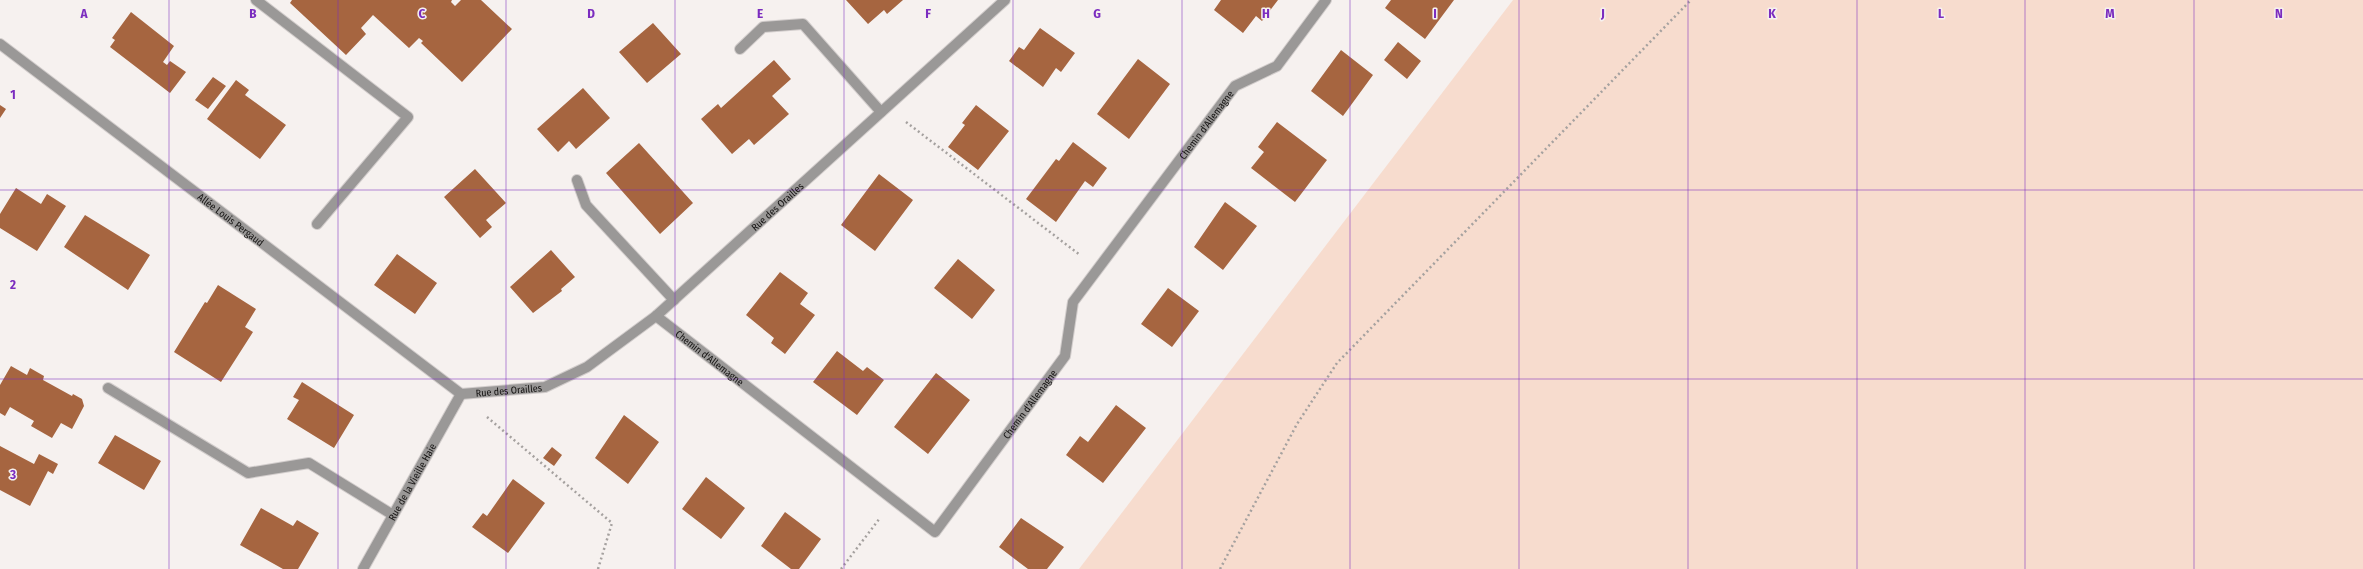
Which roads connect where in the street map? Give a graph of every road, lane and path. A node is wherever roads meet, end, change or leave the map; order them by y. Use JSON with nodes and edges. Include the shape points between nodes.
{"nodes":[{"id":1,"x":256,"y":0,"type":"edge"},
{"id":2,"x":1005,"y":0,"type":"edge"},
{"id":3,"x":1326,"y":0,"type":"edge"},
{"id":4,"x":1691,"y":0,"type":"edge"},
{"id":5,"x":0,"y":44,"type":"edge"},
{"id":6,"x":740,"y":49,"type":"dead end"},
{"id":7,"x":884,"y":110,"type":"junction"},
{"id":8,"x":577,"y":180,"type":"dead end"},
{"id":9,"x":316,"y":224,"type":"dead end"},
{"id":10,"x":1098,"y":269,"type":"junction"},
{"id":11,"x":674,"y":300,"type":"junction"},
{"id":12,"x":656,"y":316,"type":"junction"},
{"id":13,"x":108,"y":388,"type":"dead end"},
{"id":14,"x":461,"y":394,"type":"junction"},
{"id":15,"x":893,"y":500,"type":"junction"},
{"id":16,"x":393,"y":515,"type":"junction"},
{"id":17,"x":363,"y":569,"type":"edge"},
{"id":18,"x":598,"y":569,"type":"edge"},
{"id":19,"x":841,"y":569,"type":"edge"},
{"id":20,"x":1220,"y":569,"type":"edge"}],
"edges":[{"from":1,"to":9,"type":"street","via":[[408,117]]},
{"from":2,"to":7,"type":"street","name":"Rue des Orailles"},
{"from":3,"to":10,"type":"street","name":"Chemin d'Allemagne","via":[[1277,66],[1235,86]]},
{"from":4,"to":20,"type":"path","via":[[1337,363],[1297,424]]},
{"from":5,"to":14,"type":"street","name":"Allée Louis Pergaud"},
{"from":6,"to":7,"type":"street","via":[[763,27],[803,24]]},
{"from":7,"to":10,"type":"path"},
{"from":7,"to":11,"type":"street","name":"Rue des Orailles"},
{"from":8,"to":11,"type":"street","via":[[586,205]]},
{"from":10,"to":15,"type":"street","name":"Chemin d'Allemagne","via":[[1073,302],[1065,356],[935,532]]},
{"from":11,"to":12,"type":"street","name":"Rue des Orailles"},
{"from":12,"to":14,"type":"street","name":"Rue des Orailles","via":[[587,367],[545,387]]},
{"from":12,"to":15,"type":"street","name":"Chemin d'Allemagne"},
{"from":13,"to":16,"type":"street","via":[[248,473],[309,463]]},
{"from":14,"to":16,"type":"street","name":"Rue de la Vieille Haie"},
{"from":14,"to":18,"type":"path","via":[[612,523]]},
{"from":15,"to":19,"type":"path"},
{"from":16,"to":17,"type":"street","name":"Rue de la Vieille Haie"}]}
